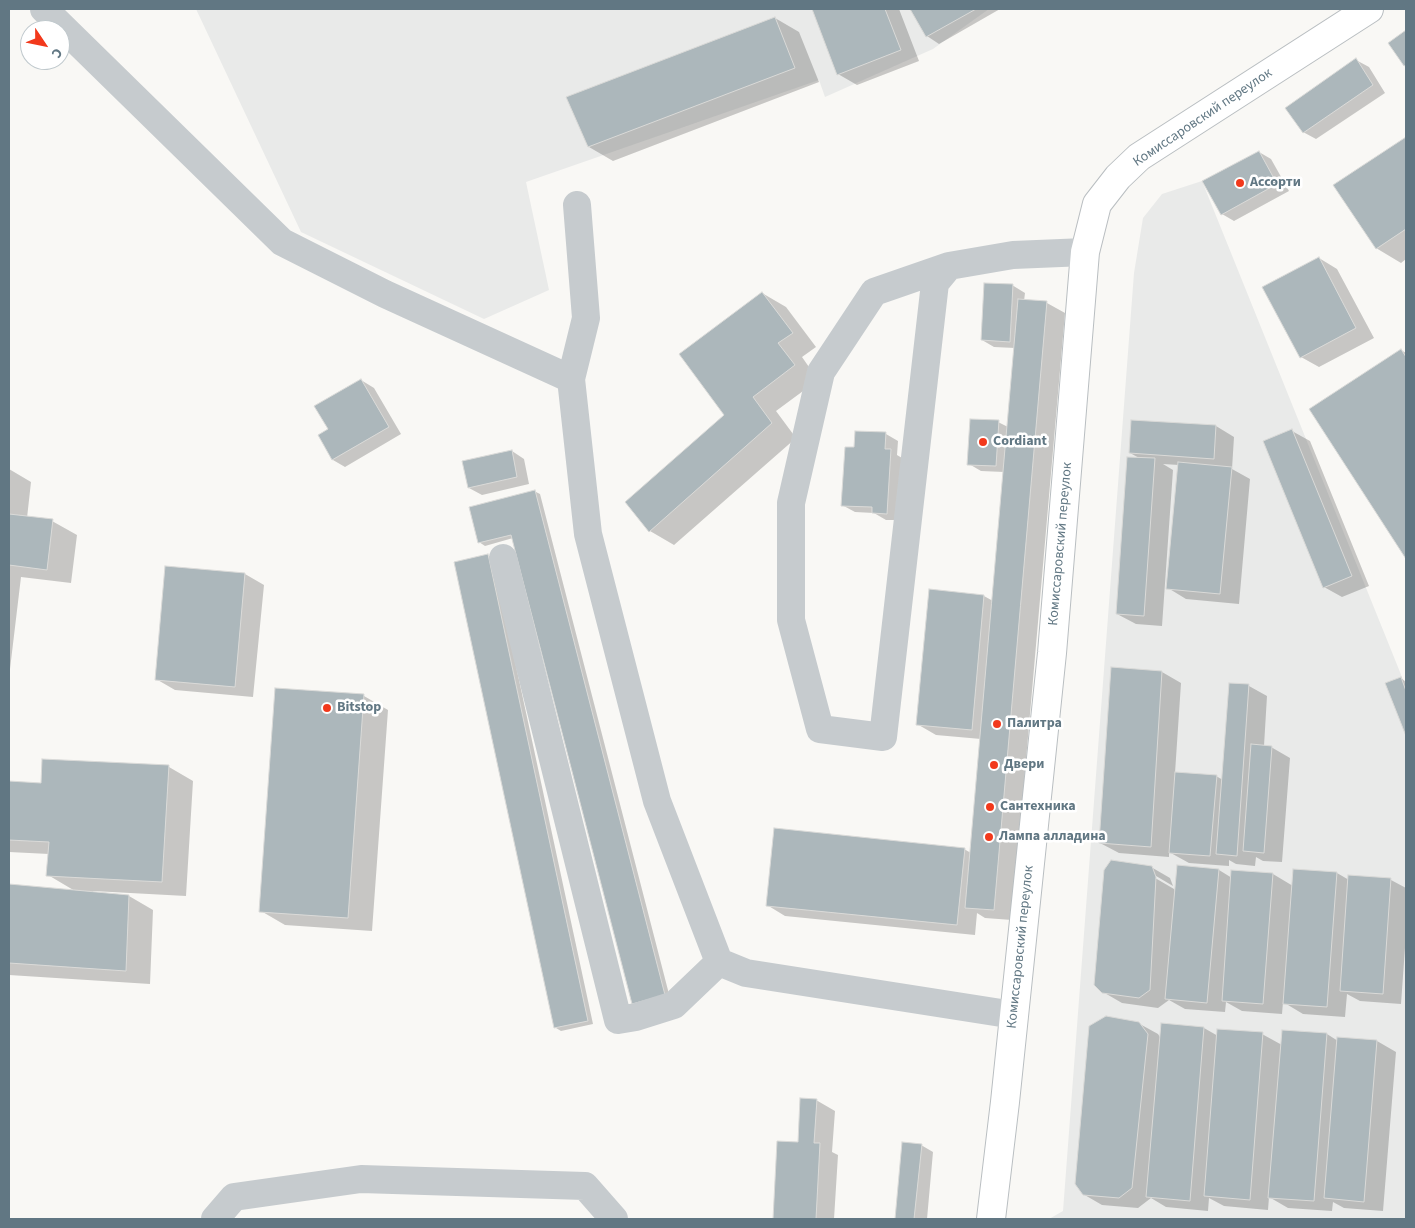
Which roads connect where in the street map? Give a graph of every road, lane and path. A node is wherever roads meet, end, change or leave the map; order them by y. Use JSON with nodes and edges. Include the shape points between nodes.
{"nodes":[{"id":1,"x":44,"y":9,"type":"edge"},
{"id":2,"x":1369,"y":9,"type":"edge"},
{"id":3,"x":577,"y":205,"type":"dead end"},
{"id":4,"x":1085,"y":252,"type":"junction"},
{"id":5,"x":949,"y":266,"type":"junction"},
{"id":6,"x":571,"y":379,"type":"junction"},
{"id":7,"x":503,"y":558,"type":"dead end"},
{"id":8,"x":719,"y":962,"type":"junction"},
{"id":9,"x":1014,"y":1015,"type":"junction"},
{"id":10,"x":215,"y":1219,"type":"edge"},
{"id":11,"x":614,"y":1219,"type":"edge"},
{"id":12,"x":991,"y":1219,"type":"edge"}],
"edges":[{"from":1,"to":6,"type":"lane","via":[[282,242],[385,294]]},
{"from":2,"to":4,"type":"main road","name":"Комиссаровский переулок","via":[[1139,158],[1118,177],[1097,204]]},
{"from":3,"to":6,"type":"lane","via":[[586,318]]},
{"from":4,"to":5,"type":"lane","via":[[1013,254]]},
{"from":4,"to":9,"type":"main road","name":"Комиссаровский переулок","via":[[1052,653]]},
{"from":5,"to":5,"type":"lane","via":[[935,283],[883,737],[820,729],[792,620],[791,503],[821,372],[874,292]]},
{"from":6,"to":8,"type":"lane","via":[[588,534],[657,801]]},
{"from":7,"to":8,"type":"lane","via":[[618,1020],[674,1005]]},
{"from":8,"to":9,"type":"lane","via":[[746,973]]},
{"from":9,"to":12,"type":"main road","name":"Комиссаровский переулок"},
{"from":10,"to":11,"type":"lane","via":[[234,1197],[362,1179],[585,1186]]}]}
